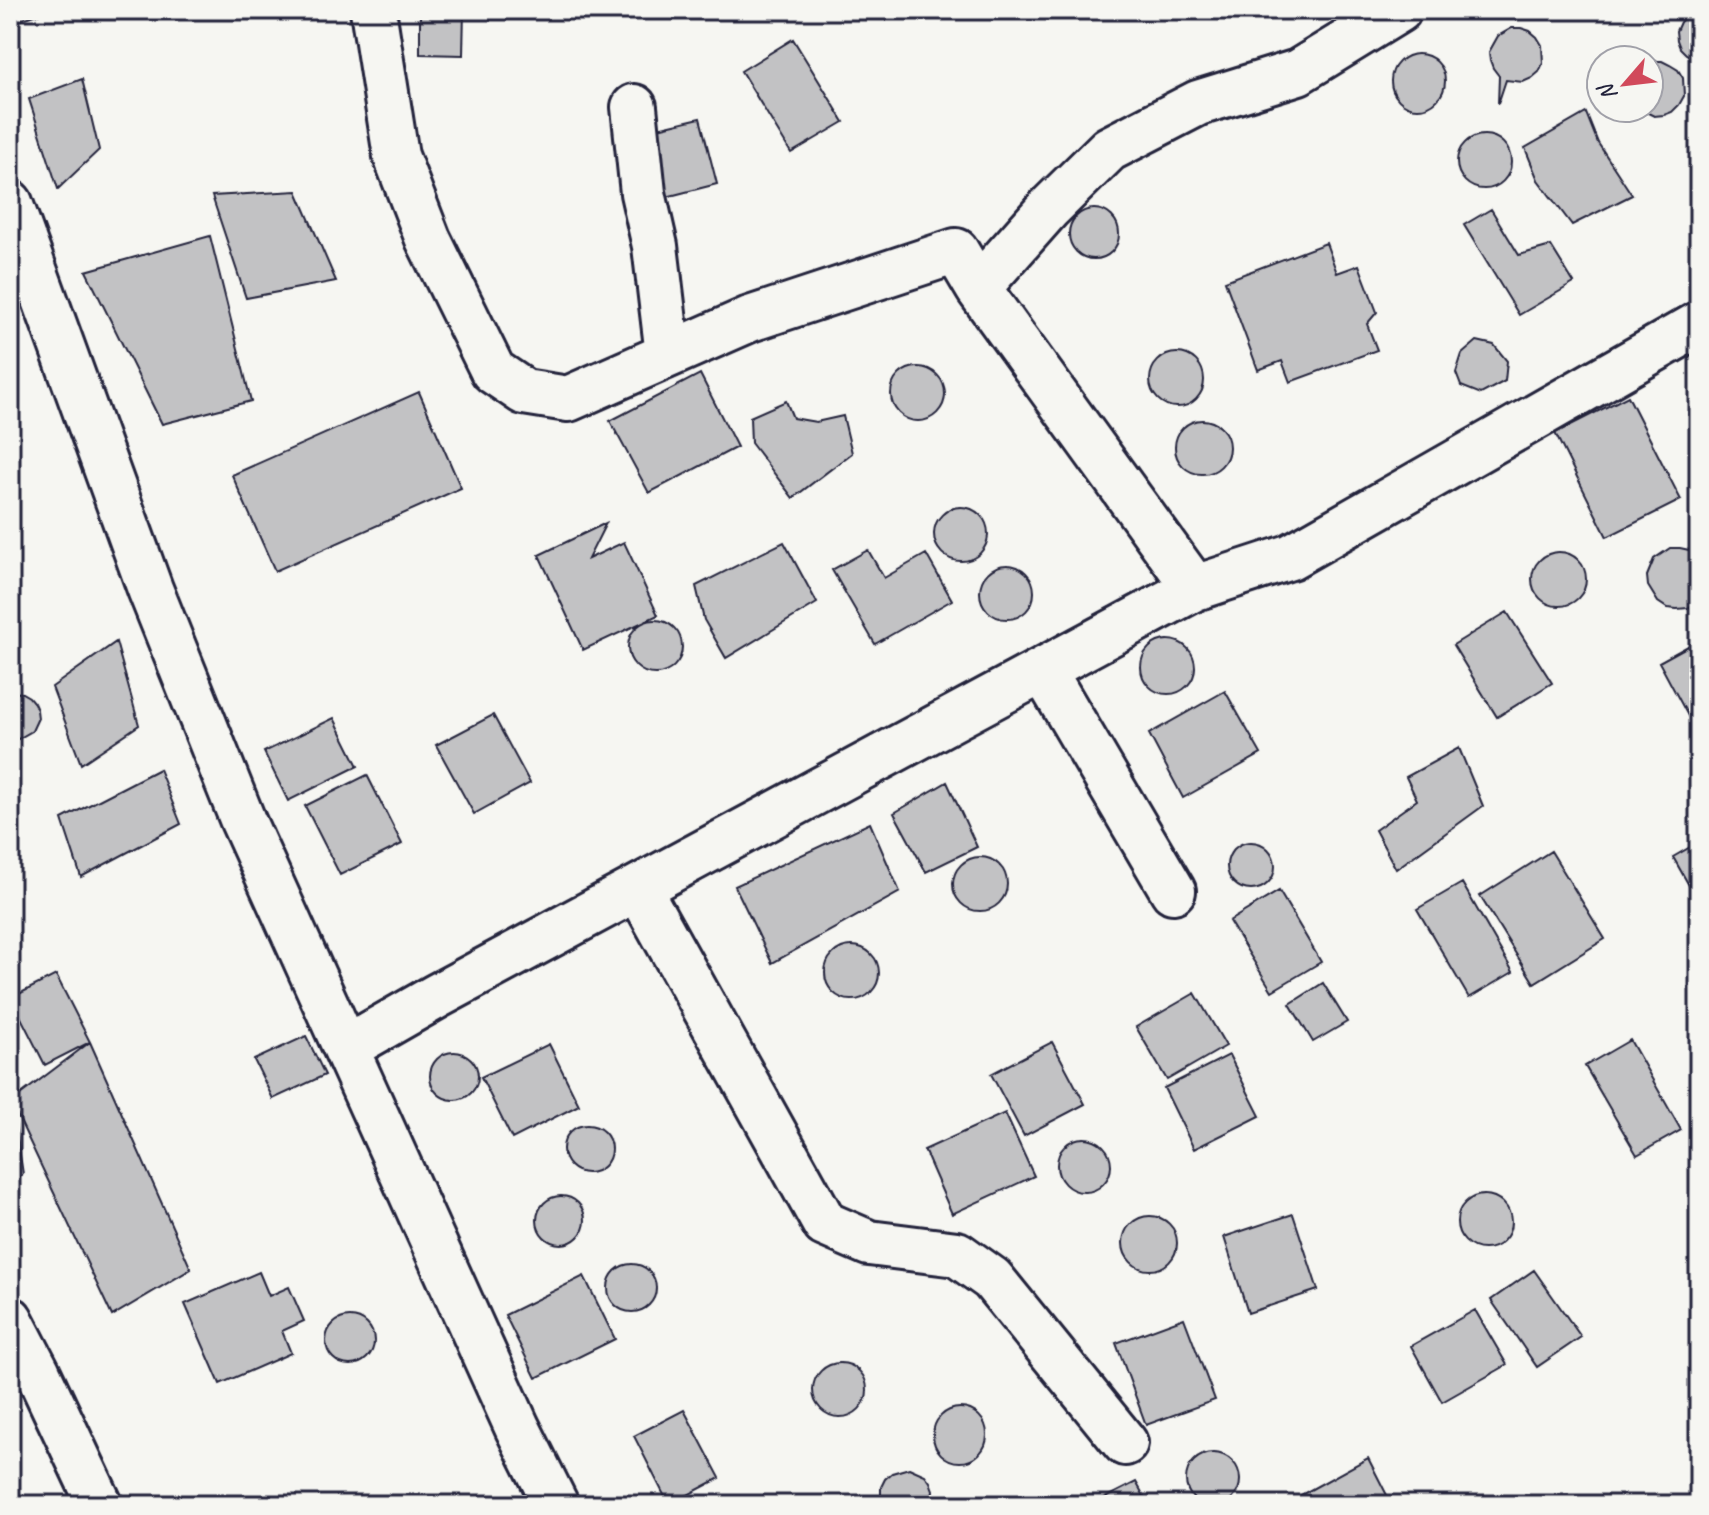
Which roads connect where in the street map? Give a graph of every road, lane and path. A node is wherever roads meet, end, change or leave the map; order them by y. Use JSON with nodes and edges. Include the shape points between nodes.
{"nodes":[{"id":1,"x":373,"y":10,"type":"edge"},
{"id":2,"x":1399,"y":10,"type":"edge"},
{"id":3,"x":634,"y":107,"type":"dead end"},
{"id":4,"x":10,"y":203,"type":"edge"},
{"id":5,"x":978,"y":288,"type":"junction"},
{"id":6,"x":1699,"y":324,"type":"edge"},
{"id":7,"x":668,"y":355,"type":"junction"},
{"id":8,"x":1195,"y":588,"type":"junction"},
{"id":9,"x":1043,"y":670,"type":"junction"},
{"id":10,"x":638,"y":888,"type":"junction"},
{"id":11,"x":1173,"y":891,"type":"dead end"},
{"id":12,"x":346,"y":1048,"type":"junction"},
{"id":13,"x":10,"y":1319,"type":"edge"},
{"id":14,"x":1125,"y":1443,"type":"dead end"},
{"id":15,"x":100,"y":1505,"type":"edge"},
{"id":16,"x":556,"y":1505,"type":"edge"}],
"edges":[{"from":1,"to":7,"type":"street","via":[[396,156],[428,239],[493,371],[524,392],[568,399]]},
{"from":2,"to":5,"type":"street","via":[[1298,72],[1198,103],[1109,149]]},
{"from":3,"to":7,"type":"street"},
{"from":4,"to":12,"type":"street","via":[[150,589],[243,821]]},
{"from":5,"to":7,"type":"street","via":[[956,251],[750,319]]},
{"from":5,"to":8,"type":"street"},
{"from":6,"to":8,"type":"street","via":[[1290,557]]},
{"from":8,"to":9,"type":"street"},
{"from":9,"to":10,"type":"street"},
{"from":9,"to":11,"type":"street"},
{"from":10,"to":12,"type":"street"},
{"from":10,"to":14,"type":"street","via":[[825,1224],[869,1243],[957,1254],[992,1279]]},
{"from":12,"to":16,"type":"street"},
{"from":13,"to":15,"type":"street"}]}
